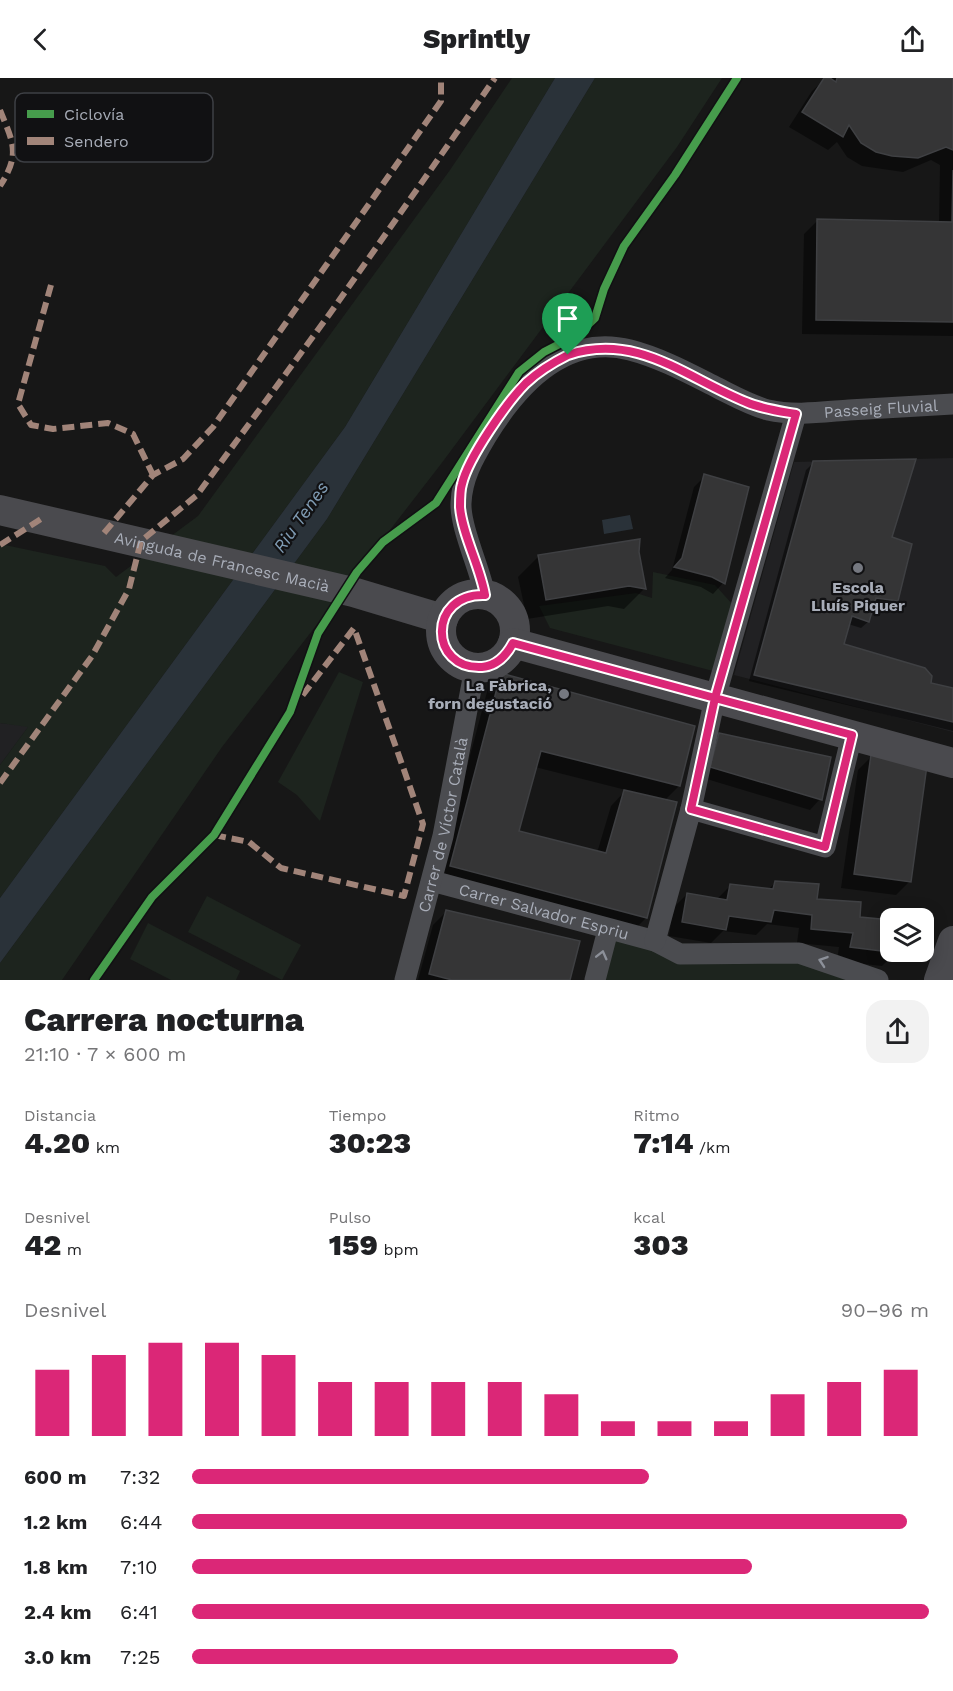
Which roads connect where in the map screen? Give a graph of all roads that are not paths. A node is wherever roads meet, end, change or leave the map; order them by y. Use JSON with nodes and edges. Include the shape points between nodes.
{"nodes":[{"id":1,"x":953,"y":404,"type":"edge"},
{"id":2,"x":796,"y":414,"type":"junction"},
{"id":3,"x":0,"y":510,"type":"edge"},
{"id":4,"x":485,"y":595,"type":"junction"},
{"id":5,"x":443,"y":619,"type":"junction"},
{"id":6,"x":513,"y":643,"type":"junction"},
{"id":7,"x":475,"y":668,"type":"junction"},
{"id":8,"x":715,"y":698,"type":"junction"},
{"id":9,"x":852,"y":735,"type":"junction"},
{"id":10,"x":953,"y":763,"type":"edge"},
{"id":11,"x":691,"y":809,"type":"junction"},
{"id":12,"x":432,"y":881,"type":"junction"},
{"id":13,"x":608,"y":930,"type":"junction"},
{"id":14,"x":655,"y":941,"type":"junction"},
{"id":15,"x":953,"y":941,"type":"edge"},
{"id":16,"x":405,"y":980,"type":"edge"},
{"id":17,"x":595,"y":980,"type":"edge"},
{"id":18,"x":878,"y":980,"type":"edge"},
{"id":19,"x":939,"y":980,"type":"edge"}],
"edges":[{"from":1,"to":2,"type":"street","name":"Passeig Fluvial"},
{"from":2,"to":4,"type":"street","name":"Passeig Fluvial","via":[[746,402],[672,365],[629,350],[584,349],[544,368],[524,385],[496,422],[462,484],[460,507]]},
{"from":2,"to":8,"type":"street"},
{"from":3,"to":5,"type":"street","name":"Avinguda de Francesc Macià","via":[[353,592]]},
{"from":4,"to":5,"type":"street","via":[[465,597]]},
{"from":4,"to":6,"type":"street","via":[[510,612],[515,632]]},
{"from":5,"to":7,"type":"street","via":[[441,630],[447,651],[454,659]]},
{"from":6,"to":7,"type":"street","via":[[498,662]]},
{"from":6,"to":8,"type":"street"},
{"from":7,"to":12,"type":"street","name":"Carrer de Víctor Català"},
{"from":8,"to":9,"type":"street"},
{"from":8,"to":11,"type":"street"},
{"from":9,"to":10,"type":"street"},
{"from":9,"to":11,"type":"street","via":[[825,847]]},
{"from":11,"to":14,"type":"street"},
{"from":12,"to":13,"type":"street","name":"Carrer Salvador Espriu"},
{"from":12,"to":16,"type":"street","name":"Carrer de Víctor Català"},
{"from":13,"to":14,"type":"street","name":"Carrer Salvador Espriu"},
{"from":17,"to":13,"type":"street","one_way":true},
{"from":18,"to":14,"type":"street","name":"Carrer Salvador Espriu","one_way":true,"via":[[799,953],[680,954]]},
{"from":15,"to":19,"type":"street"}]}
